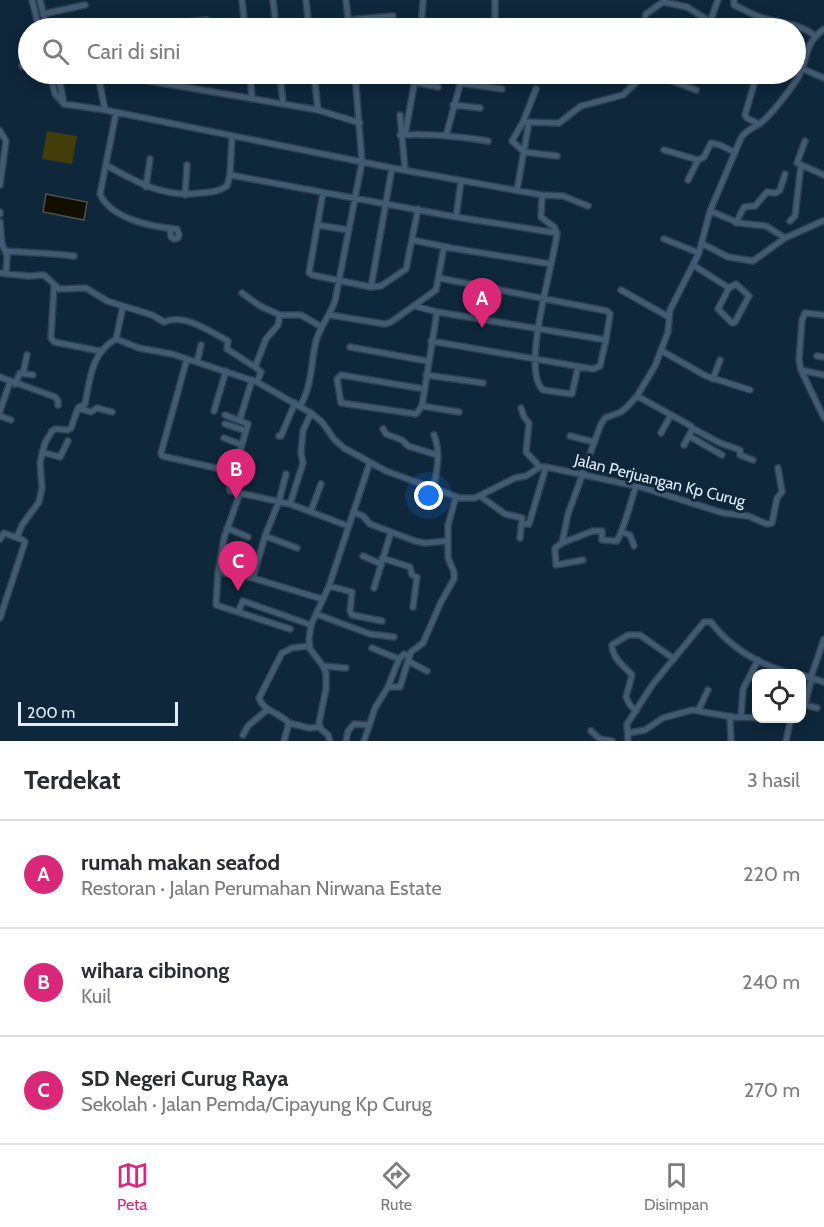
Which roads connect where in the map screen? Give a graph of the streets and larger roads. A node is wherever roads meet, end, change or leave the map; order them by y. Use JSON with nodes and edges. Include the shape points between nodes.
{"nodes":[{"id":1,"x":32,"y":0,"type":"edge"},
{"id":2,"x":40,"y":0,"type":"edge"},
{"id":3,"x":242,"y":0,"type":"edge"},
{"id":4,"x":273,"y":0,"type":"edge"},
{"id":5,"x":306,"y":0,"type":"edge"},
{"id":6,"x":346,"y":0,"type":"edge"},
{"id":7,"x":423,"y":0,"type":"edge"},
{"id":8,"x":495,"y":0,"type":"edge"},
{"id":9,"x":718,"y":0,"type":"edge"},
{"id":10,"x":734,"y":0,"type":"edge"},
{"id":11,"x":86,"y":5,"type":"dead end"},
{"id":12,"x":43,"y":14,"type":"junction"},
{"id":13,"x":393,"y":16,"type":"dead end"},
{"id":14,"x":36,"y":18,"type":"edge"},
{"id":15,"x":44,"y":18,"type":"edge"},
{"id":16,"x":244,"y":18,"type":"edge"},
{"id":17,"x":275,"y":18,"type":"edge"},
{"id":18,"x":308,"y":18,"type":"edge"},
{"id":19,"x":348,"y":18,"type":"edge"},
{"id":20,"x":370,"y":18,"type":"edge"},
{"id":21,"x":422,"y":18,"type":"edge"},
{"id":22,"x":495,"y":18,"type":"edge"},
{"id":23,"x":645,"y":18,"type":"edge"},
{"id":24,"x":704,"y":18,"type":"edge"},
{"id":25,"x":713,"y":18,"type":"edge"},
{"id":26,"x":765,"y":18,"type":"edge"},
{"id":27,"x":824,"y":29,"type":"edge"},
{"id":28,"x":806,"y":30,"type":"edge"},
{"id":29,"x":815,"y":36,"type":"junction"},
{"id":30,"x":806,"y":54,"type":"edge"},
{"id":31,"x":806,"y":70,"type":"edge"},
{"id":32,"x":824,"y":78,"type":"edge"},
{"id":33,"x":52,"y":84,"type":"edge"},
{"id":34,"x":60,"y":84,"type":"edge"},
{"id":35,"x":100,"y":84,"type":"edge"},
{"id":36,"x":169,"y":84,"type":"edge"},
{"id":37,"x":251,"y":84,"type":"edge"},
{"id":38,"x":281,"y":84,"type":"edge"},
{"id":39,"x":315,"y":84,"type":"edge"},
{"id":40,"x":356,"y":84,"type":"edge"},
{"id":41,"x":414,"y":84,"type":"edge"},
{"id":42,"x":424,"y":84,"type":"edge"},
{"id":43,"x":460,"y":84,"type":"edge"},
{"id":44,"x":467,"y":84,"type":"edge"},
{"id":45,"x":635,"y":84,"type":"edge"},
{"id":46,"x":680,"y":84,"type":"edge"},
{"id":47,"x":755,"y":84,"type":"edge"},
{"id":48,"x":793,"y":84,"type":"edge"},
{"id":49,"x":438,"y":87,"type":"dead end"},
{"id":50,"x":502,"y":89,"type":"dead end"},
{"id":51,"x":536,"y":89,"type":"dead end"},
{"id":52,"x":696,"y":90,"type":"dead end"},
{"id":53,"x":252,"y":98,"type":"junction"},
{"id":54,"x":64,"y":104,"type":"junction"},
{"id":55,"x":283,"y":104,"type":"junction"},
{"id":56,"x":453,"y":105,"type":"junction"},
{"id":57,"x":480,"y":108,"type":"dead end"},
{"id":58,"x":105,"y":110,"type":"junction"},
{"id":59,"x":318,"y":110,"type":"junction"},
{"id":60,"x":116,"y":113,"type":"junction"},
{"id":61,"x":400,"y":116,"type":"dead end"},
{"id":62,"x":526,"y":122,"type":"junction"},
{"id":63,"x":360,"y":123,"type":"junction"},
{"id":64,"x":759,"y":124,"type":"junction"},
{"id":65,"x":0,"y":132,"type":"edge"},
{"id":66,"x":403,"y":135,"type":"junction"},
{"id":67,"x":232,"y":136,"type":"junction"},
{"id":68,"x":446,"y":136,"type":"junction"},
{"id":69,"x":488,"y":141,"type":"dead end"},
{"id":70,"x":805,"y":141,"type":"dead end"},
{"id":71,"x":664,"y":150,"type":"dead end"},
{"id":72,"x":734,"y":152,"type":"junction"},
{"id":73,"x":524,"y":153,"type":"junction"},
{"id":74,"x":557,"y":156,"type":"dead end"},
{"id":75,"x":150,"y":159,"type":"dead end"},
{"id":76,"x":698,"y":160,"type":"junction"},
{"id":77,"x":362,"y":162,"type":"junction"},
{"id":78,"x":106,"y":165,"type":"junction"},
{"id":79,"x":187,"y":165,"type":"dead end"},
{"id":80,"x":801,"y":165,"type":"junction"},
{"id":81,"x":392,"y":168,"type":"junction"},
{"id":82,"x":405,"y":170,"type":"junction"},
{"id":83,"x":785,"y":174,"type":"dead end"},
{"id":84,"x":230,"y":175,"type":"junction"},
{"id":85,"x":824,"y":175,"type":"edge"},
{"id":86,"x":688,"y":180,"type":"dead end"},
{"id":87,"x":461,"y":181,"type":"junction"},
{"id":88,"x":0,"y":185,"type":"edge"},
{"id":89,"x":146,"y":187,"type":"junction"},
{"id":90,"x":517,"y":190,"type":"junction"},
{"id":91,"x":322,"y":193,"type":"junction"},
{"id":92,"x":185,"y":195,"type":"junction"},
{"id":93,"x":542,"y":195,"type":"junction"},
{"id":94,"x":354,"y":199,"type":"junction"},
{"id":95,"x":386,"y":204,"type":"junction"},
{"id":96,"x":588,"y":206,"type":"dead end"},
{"id":97,"x":418,"y":209,"type":"junction"},
{"id":98,"x":710,"y":211,"type":"junction"},
{"id":99,"x":456,"y":217,"type":"junction"},
{"id":100,"x":790,"y":221,"type":"dead end"},
{"id":101,"x":823,"y":221,"type":"edge"},
{"id":102,"x":0,"y":222,"type":"edge"},
{"id":103,"x":736,"y":223,"type":"junction"},
{"id":104,"x":317,"y":225,"type":"junction"},
{"id":105,"x":170,"y":229,"type":"dead end"},
{"id":106,"x":349,"y":230,"type":"junction"},
{"id":107,"x":557,"y":233,"type":"junction"},
{"id":108,"x":664,"y":238,"type":"dead end"},
{"id":109,"x":785,"y":238,"type":"junction"},
{"id":110,"x":412,"y":240,"type":"junction"},
{"id":111,"x":701,"y":243,"type":"junction"},
{"id":112,"x":444,"y":247,"type":"junction"},
{"id":113,"x":6,"y":251,"type":"junction"},
{"id":114,"x":699,"y":253,"type":"junction"},
{"id":115,"x":74,"y":256,"type":"dead end"},
{"id":116,"x":552,"y":264,"type":"junction"},
{"id":117,"x":693,"y":265,"type":"junction"},
{"id":118,"x":3,"y":274,"type":"edge"},
{"id":119,"x":439,"y":278,"type":"junction"},
{"id":120,"x":340,"y":281,"type":"junction"},
{"id":121,"x":54,"y":286,"type":"junction"},
{"id":122,"x":371,"y":288,"type":"junction"},
{"id":123,"x":729,"y":288,"type":"junction"},
{"id":124,"x":621,"y":290,"type":"dead end"},
{"id":125,"x":242,"y":293,"type":"dead end"},
{"id":126,"x":544,"y":297,"type":"junction"},
{"id":127,"x":123,"y":306,"type":"junction"},
{"id":128,"x":415,"y":306,"type":"junction"},
{"id":129,"x":436,"y":312,"type":"junction"},
{"id":130,"x":280,"y":315,"type":"junction"},
{"id":131,"x":330,"y":315,"type":"junction"},
{"id":132,"x":824,"y":315,"type":"edge"},
{"id":133,"x":669,"y":317,"type":"junction"},
{"id":134,"x":322,"y":327,"type":"junction"},
{"id":135,"x":539,"y":328,"type":"junction"},
{"id":136,"x":116,"y":339,"type":"junction"},
{"id":137,"x":606,"y":340,"type":"junction"},
{"id":138,"x":431,"y":341,"type":"junction"},
{"id":139,"x":201,"y":345,"type":"dead end"},
{"id":140,"x":350,"y":347,"type":"dead end"},
{"id":141,"x":100,"y":351,"type":"junction"},
{"id":142,"x":662,"y":351,"type":"junction"},
{"id":143,"x":27,"y":355,"type":"dead end"},
{"id":144,"x":817,"y":356,"type":"dead end"},
{"id":145,"x":824,"y":357,"type":"edge"},
{"id":146,"x":187,"y":359,"type":"junction"},
{"id":147,"x":535,"y":359,"type":"junction"},
{"id":148,"x":720,"y":360,"type":"dead end"},
{"id":149,"x":428,"y":361,"type":"junction"},
{"id":150,"x":197,"y":362,"type":"junction"},
{"id":151,"x":255,"y":367,"type":"junction"},
{"id":152,"x":578,"y":367,"type":"junction"},
{"id":153,"x":801,"y":370,"type":"junction"},
{"id":154,"x":226,"y":371,"type":"junction"},
{"id":155,"x":23,"y":373,"type":"junction"},
{"id":156,"x":33,"y":375,"type":"dead end"},
{"id":157,"x":426,"y":375,"type":"junction"},
{"id":158,"x":824,"y":375,"type":"edge"},
{"id":159,"x":0,"y":377,"type":"edge"},
{"id":160,"x":713,"y":379,"type":"junction"},
{"id":161,"x":254,"y":381,"type":"junction"},
{"id":162,"x":13,"y":383,"type":"junction"},
{"id":163,"x":483,"y":383,"type":"dead end"},
{"id":164,"x":424,"y":389,"type":"junction"},
{"id":165,"x":750,"y":390,"type":"dead end"},
{"id":166,"x":637,"y":396,"type":"junction"},
{"id":167,"x":58,"y":405,"type":"dead end"},
{"id":168,"x":297,"y":405,"type":"junction"},
{"id":169,"x":422,"y":406,"type":"junction"},
{"id":170,"x":78,"y":408,"type":"junction"},
{"id":171,"x":521,"y":408,"type":"dead end"},
{"id":172,"x":214,"y":411,"type":"dead end"},
{"id":173,"x":112,"y":412,"type":"dead end"},
{"id":174,"x":459,"y":412,"type":"dead end"},
{"id":175,"x":0,"y":413,"type":"edge"},
{"id":176,"x":311,"y":413,"type":"junction"},
{"id":177,"x":671,"y":415,"type":"junction"},
{"id":178,"x":225,"y":416,"type":"dead end"},
{"id":179,"x":824,"y":418,"type":"edge"},
{"id":180,"x":12,"y":420,"type":"dead end"},
{"id":181,"x":240,"y":420,"type":"junction"},
{"id":182,"x":535,"y":420,"type":"dead end"},
{"id":183,"x":528,"y":421,"type":"junction"},
{"id":184,"x":225,"y":424,"type":"dead end"},
{"id":185,"x":692,"y":428,"type":"junction"},
{"id":186,"x":383,"y":429,"type":"dead end"},
{"id":187,"x":246,"y":431,"type":"junction"},
{"id":188,"x":661,"y":433,"type":"dead end"},
{"id":189,"x":434,"y":435,"type":"dead end"},
{"id":190,"x":279,"y":436,"type":"dead end"},
{"id":191,"x":570,"y":436,"type":"dead end"},
{"id":192,"x":688,"y":436,"type":"junction"},
{"id":193,"x":224,"y":438,"type":"dead end"},
{"id":194,"x":68,"y":441,"type":"dead end"},
{"id":195,"x":594,"y":442,"type":"junction"},
{"id":196,"x":242,"y":445,"type":"junction"},
{"id":197,"x":684,"y":445,"type":"dead end"},
{"id":198,"x":42,"y":452,"type":"junction"},
{"id":199,"x":437,"y":455,"type":"junction"},
{"id":200,"x":722,"y":455,"type":"dead end"},
{"id":201,"x":753,"y":460,"type":"dead end"},
{"id":202,"x":370,"y":462,"type":"junction"},
{"id":203,"x":543,"y":467,"type":"junction"},
{"id":204,"x":778,"y":468,"type":"dead end"},
{"id":205,"x":234,"y":472,"type":"junction"},
{"id":206,"x":286,"y":474,"type":"dead end"},
{"id":207,"x":584,"y":474,"type":"junction"},
{"id":208,"x":321,"y":484,"type":"dead end"},
{"id":209,"x":636,"y":486,"type":"junction"},
{"id":210,"x":433,"y":489,"type":"junction"},
{"id":211,"x":240,"y":493,"type":"junction"},
{"id":212,"x":480,"y":496,"type":"junction"},
{"id":213,"x":456,"y":497,"type":"junction"},
{"id":214,"x":279,"y":501,"type":"junction"},
{"id":215,"x":290,"y":504,"type":"junction"},
{"id":216,"x":311,"y":511,"type":"junction"},
{"id":217,"x":353,"y":512,"type":"junction"},
{"id":218,"x":522,"y":524,"type":"junction"},
{"id":219,"x":348,"y":526,"type":"junction"},
{"id":220,"x":227,"y":528,"type":"junction"},
{"id":221,"x":391,"y":532,"type":"junction"},
{"id":222,"x":622,"y":532,"type":"junction"},
{"id":223,"x":265,"y":536,"type":"junction"},
{"id":224,"x":17,"y":537,"type":"junction"},
{"id":225,"x":248,"y":537,"type":"dead end"},
{"id":226,"x":520,"y":538,"type":"dead end"},
{"id":227,"x":0,"y":539,"type":"edge"},
{"id":228,"x":448,"y":541,"type":"junction"},
{"id":229,"x":562,"y":543,"type":"junction"},
{"id":230,"x":634,"y":546,"type":"dead end"},
{"id":231,"x":297,"y":548,"type":"dead end"},
{"id":232,"x":363,"y":556,"type":"dead end"},
{"id":233,"x":583,"y":560,"type":"dead end"},
{"id":234,"x":381,"y":561,"type":"junction"},
{"id":235,"x":218,"y":572,"type":"junction"},
{"id":236,"x":253,"y":578,"type":"junction"},
{"id":237,"x":329,"y":586,"type":"junction"},
{"id":238,"x":374,"y":588,"type":"dead end"},
{"id":239,"x":322,"y":599,"type":"junction"},
{"id":240,"x":258,"y":606,"type":"junction"},
{"id":241,"x":413,"y":607,"type":"dead end"},
{"id":242,"x":238,"y":612,"type":"junction"},
{"id":243,"x":316,"y":614,"type":"junction"},
{"id":244,"x":0,"y":618,"type":"edge"},
{"id":245,"x":256,"y":618,"type":"junction"},
{"id":246,"x":382,"y":621,"type":"dead end"},
{"id":247,"x":312,"y":625,"type":"junction"},
{"id":248,"x":290,"y":629,"type":"dead end"},
{"id":249,"x":394,"y":637,"type":"dead end"},
{"id":250,"x":824,"y":639,"type":"edge"},
{"id":251,"x":309,"y":646,"type":"junction"},
{"id":252,"x":372,"y":648,"type":"dead end"},
{"id":253,"x":409,"y":658,"type":"junction"},
{"id":254,"x":674,"y":658,"type":"junction"},
{"id":255,"x":399,"y":659,"type":"junction"},
{"id":256,"x":758,"y":660,"type":"junction"},
{"id":257,"x":323,"y":666,"type":"junction"},
{"id":258,"x":346,"y":668,"type":"dead end"},
{"id":259,"x":780,"y":669,"type":"edge"},
{"id":260,"x":427,"y":671,"type":"dead end"},
{"id":261,"x":806,"y":676,"type":"edge"},
{"id":262,"x":811,"y":677,"type":"junction"},
{"id":263,"x":824,"y":682,"type":"edge"},
{"id":264,"x":388,"y":687,"type":"junction"},
{"id":265,"x":708,"y":690,"type":"dead end"},
{"id":266,"x":806,"y":694,"type":"edge"},
{"id":267,"x":806,"y":706,"type":"edge"},
{"id":268,"x":817,"y":708,"type":"dead end"},
{"id":269,"x":268,"y":709,"type":"junction"},
{"id":270,"x":636,"y":711,"type":"junction"},
{"id":271,"x":698,"y":711,"type":"junction"},
{"id":272,"x":730,"y":716,"type":"junction"},
{"id":273,"x":741,"y":717,"type":"junction"},
{"id":274,"x":752,"y":717,"type":"edge"},
{"id":275,"x":289,"y":723,"type":"junction"},
{"id":276,"x":790,"y":723,"type":"edge"},
{"id":277,"x":369,"y":725,"type":"junction"},
{"id":278,"x":320,"y":727,"type":"junction"},
{"id":279,"x":591,"y":731,"type":"dead end"},
{"id":280,"x":629,"y":734,"type":"junction"},
{"id":281,"x":243,"y":735,"type":"dead end"},
{"id":282,"x":284,"y":741,"type":"edge"},
{"id":283,"x":330,"y":741,"type":"edge"},
{"id":284,"x":346,"y":741,"type":"edge"},
{"id":285,"x":364,"y":741,"type":"edge"},
{"id":286,"x":612,"y":741,"type":"edge"},
{"id":287,"x":628,"y":741,"type":"edge"},
{"id":288,"x":731,"y":741,"type":"edge"},
{"id":289,"x":786,"y":741,"type":"edge"}],
"edges":[{"from":1,"to":14,"type":"street"},
{"from":2,"to":12,"type":"street"},
{"from":3,"to":16,"type":"street"},
{"from":4,"to":17,"type":"street"},
{"from":5,"to":18,"type":"street"},
{"from":6,"to":19,"type":"street"},
{"from":7,"to":21,"type":"street"},
{"from":8,"to":22,"type":"street"},
{"from":9,"to":25,"type":"street"},
{"from":10,"to":26,"type":"street","via":[[734,5]]},
{"from":11,"to":12,"type":"street"},
{"from":12,"to":15,"type":"street"},
{"from":13,"to":20,"type":"street"},
{"from":23,"to":24,"type":"street","via":[[663,2],[687,7]]},
{"from":27,"to":29,"type":"street"},
{"from":28,"to":29,"type":"street"},
{"from":29,"to":30,"type":"street"},
{"from":31,"to":32,"type":"street"},
{"from":33,"to":54,"type":"street"},
{"from":34,"to":54,"type":"street"},
{"from":35,"to":58,"type":"street"},
{"from":36,"to":53,"type":"street"},
{"from":37,"to":53,"type":"street"},
{"from":38,"to":55,"type":"street"},
{"from":39,"to":59,"type":"street"},
{"from":40,"to":63,"type":"street"},
{"from":41,"to":66,"type":"street"},
{"from":42,"to":49,"type":"street"},
{"from":43,"to":56,"type":"street"},
{"from":44,"to":50,"type":"street"},
{"from":45,"to":62,"type":"street","via":[[623,95],[581,106],[559,123]]},
{"from":46,"to":52,"type":"street"},
{"from":47,"to":64,"type":"street","via":[[745,116]]},
{"from":48,"to":64,"type":"street"},
{"from":51,"to":62,"type":"street"},
{"from":53,"to":55,"type":"street"},
{"from":54,"to":58,"type":"street"},
{"from":55,"to":59,"type":"street"},
{"from":56,"to":57,"type":"street"},
{"from":56,"to":68,"type":"street"},
{"from":58,"to":60,"type":"street"},
{"from":59,"to":63,"type":"street"},
{"from":60,"to":67,"type":"street"},
{"from":60,"to":78,"type":"street"},
{"from":61,"to":66,"type":"street"},
{"from":62,"to":73,"type":"street"},
{"from":62,"to":73,"type":"street","via":[[512,140]]},
{"from":63,"to":77,"type":"street"},
{"from":64,"to":72,"type":"street","via":[[744,132]]},
{"from":65,"to":88,"type":"street","via":[[6,141]]},
{"from":66,"to":68,"type":"street"},
{"from":66,"to":82,"type":"street"},
{"from":67,"to":77,"type":"street"},
{"from":67,"to":84,"type":"street"},
{"from":68,"to":69,"type":"street"},
{"from":70,"to":80,"type":"street","via":[[797,162]]},
{"from":71,"to":76,"type":"street"},
{"from":72,"to":76,"type":"street","via":[[712,143],[705,157]]},
{"from":72,"to":98,"type":"street"},
{"from":73,"to":74,"type":"street"},
{"from":73,"to":90,"type":"street"},
{"from":75,"to":89,"type":"street"},
{"from":76,"to":86,"type":"street"},
{"from":77,"to":81,"type":"street"},
{"from":77,"to":94,"type":"street"},
{"from":78,"to":89,"type":"street"},
{"from":78,"to":105,"type":"street","via":[[100,194],[105,203],[122,215]]},
{"from":79,"to":92,"type":"street"},
{"from":80,"to":85,"type":"street"},
{"from":80,"to":100,"type":"street","via":[[795,216]]},
{"from":81,"to":82,"type":"street"},
{"from":81,"to":95,"type":"street"},
{"from":82,"to":87,"type":"street"},
{"from":83,"to":103,"type":"street","via":[[780,190],[767,192],[755,206],[744,207]]},
{"from":84,"to":91,"type":"street"},
{"from":84,"to":92,"type":"street","via":[[222,190]]},
{"from":87,"to":90,"type":"street"},
{"from":87,"to":99,"type":"street"},
{"from":89,"to":92,"type":"street"},
{"from":90,"to":93,"type":"street"},
{"from":91,"to":94,"type":"street"},
{"from":91,"to":104,"type":"street"},
{"from":93,"to":96,"type":"street","via":[[563,196]]},
{"from":93,"to":107,"type":"street","via":[[541,217]]},
{"from":94,"to":95,"type":"street"},
{"from":94,"to":106,"type":"street"},
{"from":95,"to":97,"type":"street"},
{"from":95,"to":122,"type":"street"},
{"from":97,"to":99,"type":"street"},
{"from":97,"to":110,"type":"street"},
{"from":98,"to":103,"type":"street"},
{"from":98,"to":111,"type":"street"},
{"from":99,"to":107,"type":"street"},
{"from":101,"to":109,"type":"street"},
{"from":102,"to":113,"type":"street"},
{"from":103,"to":109,"type":"street","via":[[766,226]]},
{"from":104,"to":106,"type":"street"},
{"from":104,"to":120,"type":"street","via":[[309,273]]},
{"from":106,"to":120,"type":"street"},
{"from":107,"to":116,"type":"street"},
{"from":108,"to":114,"type":"street"},
{"from":109,"to":111,"type":"street","via":[[750,262],[728,257]]},
{"from":110,"to":112,"type":"street"},
{"from":110,"to":122,"type":"street","via":[[405,271]]},
{"from":111,"to":114,"type":"street"},
{"from":112,"to":116,"type":"street"},
{"from":112,"to":119,"type":"street"},
{"from":113,"to":115,"type":"street"},
{"from":113,"to":118,"type":"street"},
{"from":114,"to":117,"type":"street"},
{"from":116,"to":126,"type":"street"},
{"from":117,"to":123,"type":"street"},
{"from":117,"to":133,"type":"street"},
{"from":118,"to":121,"type":"street","via":[[44,275]]},
{"from":119,"to":126,"type":"street"},
{"from":119,"to":128,"type":"street","via":[[435,290]]},
{"from":120,"to":122,"type":"street"},
{"from":120,"to":131,"type":"street"},
{"from":121,"to":127,"type":"street","via":[[63,290],[86,288]]},
{"from":121,"to":141,"type":"street","via":[[51,338],[54,342]]},
{"from":123,"to":123,"type":"street","via":[[718,309],[732,323],[749,296],[736,284]]},
{"from":124,"to":133,"type":"street"},
{"from":125,"to":130,"type":"street"},
{"from":126,"to":135,"type":"street"},
{"from":126,"to":137,"type":"street","via":[[607,311],[610,316]]},
{"from":127,"to":136,"type":"street"},
{"from":127,"to":151,"type":"street","via":[[164,322],[193,322],[228,341],[227,349]]},
{"from":128,"to":129,"type":"street"},
{"from":128,"to":131,"type":"street","via":[[385,324]]},
{"from":129,"to":135,"type":"street"},
{"from":129,"to":138,"type":"street"},
{"from":130,"to":134,"type":"street","via":[[301,315]]},
{"from":130,"to":151,"type":"street"},
{"from":131,"to":134,"type":"street"},
{"from":132,"to":153,"type":"street","via":[[803,316]]},
{"from":133,"to":142,"type":"street"},
{"from":134,"to":168,"type":"street","via":[[307,390]]},
{"from":135,"to":137,"type":"street"},
{"from":135,"to":147,"type":"street"},
{"from":136,"to":141,"type":"street"},
{"from":136,"to":146,"type":"street","via":[[149,352]]},
{"from":137,"to":152,"type":"street","via":[[598,368]]},
{"from":138,"to":147,"type":"street"},
{"from":138,"to":149,"type":"street"},
{"from":139,"to":150,"type":"street"},
{"from":140,"to":149,"type":"street"},
{"from":141,"to":170,"type":"street","via":[[84,404]]},
{"from":142,"to":160,"type":"street"},
{"from":142,"to":166,"type":"street"},
{"from":143,"to":155,"type":"street"},
{"from":144,"to":145,"type":"street"},
{"from":146,"to":150,"type":"street"},
{"from":146,"to":205,"type":"street","via":[[162,456]]},
{"from":147,"to":152,"type":"street"},
{"from":147,"to":152,"type":"street","via":[[540,387],[569,395],[574,391]]},
{"from":148,"to":160,"type":"street"},
{"from":149,"to":157,"type":"street"},
{"from":150,"to":154,"type":"street"},
{"from":151,"to":161,"type":"street","via":[[261,372]]},
{"from":153,"to":158,"type":"street"},
{"from":153,"to":179,"type":"street"},
{"from":154,"to":161,"type":"street"},
{"from":154,"to":172,"type":"street"},
{"from":155,"to":156,"type":"street"},
{"from":155,"to":162,"type":"street"},
{"from":157,"to":163,"type":"street"},
{"from":157,"to":164,"type":"street"},
{"from":159,"to":162,"type":"street"},
{"from":160,"to":165,"type":"street"},
{"from":161,"to":168,"type":"street"},
{"from":161,"to":181,"type":"street"},
{"from":162,"to":167,"type":"street","via":[[55,397]]},
{"from":162,"to":175,"type":"street"},
{"from":164,"to":169,"type":"street"},
{"from":164,"to":169,"type":"street","via":[[341,375],[337,379],[343,403],[412,415]]},
{"from":166,"to":177,"type":"street"},
{"from":166,"to":195,"type":"street","via":[[621,412],[605,418]]},
{"from":168,"to":176,"type":"street"},
{"from":168,"to":190,"type":"street"},
{"from":169,"to":174,"type":"street"},
{"from":170,"to":173,"type":"street"},
{"from":170,"to":198,"type":"street","via":[[72,428],[52,430]]},
{"from":171,"to":183,"type":"street"},
{"from":175,"to":180,"type":"street"},
{"from":176,"to":202,"type":"street","via":[[344,448]]},
{"from":176,"to":215,"type":"street","via":[[304,428],[303,463]]},
{"from":177,"to":185,"type":"street"},
{"from":177,"to":188,"type":"street"},
{"from":178,"to":181,"type":"street"},
{"from":181,"to":187,"type":"street","via":[[248,424]]},
{"from":182,"to":183,"type":"street"},
{"from":183,"to":203,"type":"street","via":[[526,452]]},
{"from":184,"to":187,"type":"street"},
{"from":185,"to":192,"type":"street"},
{"from":185,"to":201,"type":"street"},
{"from":186,"to":199,"type":"street","via":[[408,446]]},
{"from":187,"to":196,"type":"street"},
{"from":189,"to":199,"type":"street"},
{"from":191,"to":195,"type":"street"},
{"from":192,"to":197,"type":"street"},
{"from":192,"to":200,"type":"street"},
{"from":193,"to":196,"type":"street"},
{"from":194,"to":198,"type":"street","via":[[60,457]]},
{"from":195,"to":207,"type":"street"},
{"from":196,"to":205,"type":"street"},
{"from":198,"to":224,"type":"street","via":[[42,495]]},
{"from":199,"to":210,"type":"street"},
{"from":202,"to":210,"type":"street"},
{"from":202,"to":217,"type":"street"},
{"from":203,"to":207,"type":"street","name":"Jalan Perjuangan Kp Curug"},
{"from":203,"to":212,"type":"street"},
{"from":203,"to":218,"type":"street","via":[[529,524]]},
{"from":204,"to":209,"type":"street","name":"Jalan Perjuangan Kp Curug","via":[[782,492],[772,523],[767,524]]},
{"from":205,"to":211,"type":"street","via":[[229,490]]},
{"from":206,"to":214,"type":"street"},
{"from":207,"to":209,"type":"street","name":"Jalan Perjuangan Kp Curug"},
{"from":207,"to":229,"type":"street","via":[[568,514]]},
{"from":208,"to":216,"type":"street"},
{"from":209,"to":222,"type":"street"},
{"from":210,"to":213,"type":"street"},
{"from":211,"to":214,"type":"street"},
{"from":211,"to":220,"type":"street"},
{"from":212,"to":213,"type":"street"},
{"from":212,"to":218,"type":"street","via":[[505,514],[522,518]]},
{"from":213,"to":228,"type":"street","via":[[449,516]]},
{"from":214,"to":215,"type":"street"},
{"from":214,"to":223,"type":"street"},
{"from":215,"to":216,"type":"street"},
{"from":216,"to":219,"type":"street"},
{"from":217,"to":219,"type":"street"},
{"from":217,"to":221,"type":"street"},
{"from":218,"to":226,"type":"street"},
{"from":219,"to":237,"type":"street"},
{"from":220,"to":225,"type":"street"},
{"from":220,"to":235,"type":"street"},
{"from":221,"to":228,"type":"street","via":[[425,543]]},
{"from":221,"to":234,"type":"street"},
{"from":222,"to":229,"type":"street","via":[[616,542],[602,540],[602,531],[593,531]]},
{"from":222,"to":230,"type":"street","via":[[630,535]]},
{"from":223,"to":231,"type":"street"},
{"from":223,"to":236,"type":"street"},
{"from":224,"to":227,"type":"street","via":[[4,533]]},
{"from":224,"to":244,"type":"street","via":[[25,547]]},
{"from":228,"to":253,"type":"street","via":[[454,579],[423,643]]},
{"from":229,"to":233,"type":"street","via":[[555,548],[555,564]]},
{"from":232,"to":234,"type":"street"},
{"from":234,"to":238,"type":"street"},
{"from":234,"to":241,"type":"street","via":[[410,567],[417,577]]},
{"from":235,"to":236,"type":"street"},
{"from":235,"to":242,"type":"street","via":[[216,605]]},
{"from":236,"to":239,"type":"street"},
{"from":237,"to":239,"type":"street"},
{"from":237,"to":246,"type":"street","via":[[352,592],[352,615]]},
{"from":239,"to":243,"type":"street"},
{"from":240,"to":242,"type":"street","via":[[243,601]]},
{"from":240,"to":245,"type":"street"},
{"from":240,"to":247,"type":"street"},
{"from":242,"to":245,"type":"street"},
{"from":243,"to":247,"type":"street"},
{"from":243,"to":249,"type":"street","via":[[370,634]]},
{"from":245,"to":248,"type":"street"},
{"from":247,"to":251,"type":"street"},
{"from":250,"to":262,"type":"street"},
{"from":251,"to":257,"type":"street"},
{"from":251,"to":269,"type":"street","via":[[282,653],[259,698]]},
{"from":252,"to":255,"type":"street"},
{"from":253,"to":255,"type":"street","via":[[404,654]]},
{"from":253,"to":260,"type":"street"},
{"from":253,"to":264,"type":"street","via":[[400,687]]},
{"from":254,"to":256,"type":"street","via":[[709,621],[735,649]]},
{"from":254,"to":270,"type":"street"},
{"from":254,"to":270,"type":"street","via":[[640,635],[628,635],[612,645],[617,660],[632,675],[626,697]]},
{"from":255,"to":264,"type":"street"},
{"from":256,"to":259,"type":"street"},
{"from":256,"to":273,"type":"street","via":[[743,689]]},
{"from":257,"to":258,"type":"street"},
{"from":257,"to":278,"type":"street","via":[[326,682]]},
{"from":261,"to":262,"type":"street"},
{"from":262,"to":263,"type":"street"},
{"from":262,"to":266,"type":"street"},
{"from":264,"to":277,"type":"street"},
{"from":265,"to":271,"type":"street"},
{"from":267,"to":268,"type":"street"},
{"from":269,"to":275,"type":"street"},
{"from":269,"to":281,"type":"street"},
{"from":270,"to":280,"type":"street","via":[[627,724]]},
{"from":271,"to":272,"type":"street"},
{"from":271,"to":280,"type":"street","via":[[668,716],[645,730]]},
{"from":272,"to":273,"type":"street"},
{"from":272,"to":288,"type":"street"},
{"from":273,"to":274,"type":"street"},
{"from":275,"to":278,"type":"street"},
{"from":275,"to":282,"type":"street"},
{"from":276,"to":289,"type":"street"},
{"from":277,"to":284,"type":"street","via":[[354,724]]},
{"from":277,"to":285,"type":"street"},
{"from":278,"to":283,"type":"street"},
{"from":279,"to":286,"type":"street","via":[[600,739]]},
{"from":280,"to":287,"type":"street"}]}
